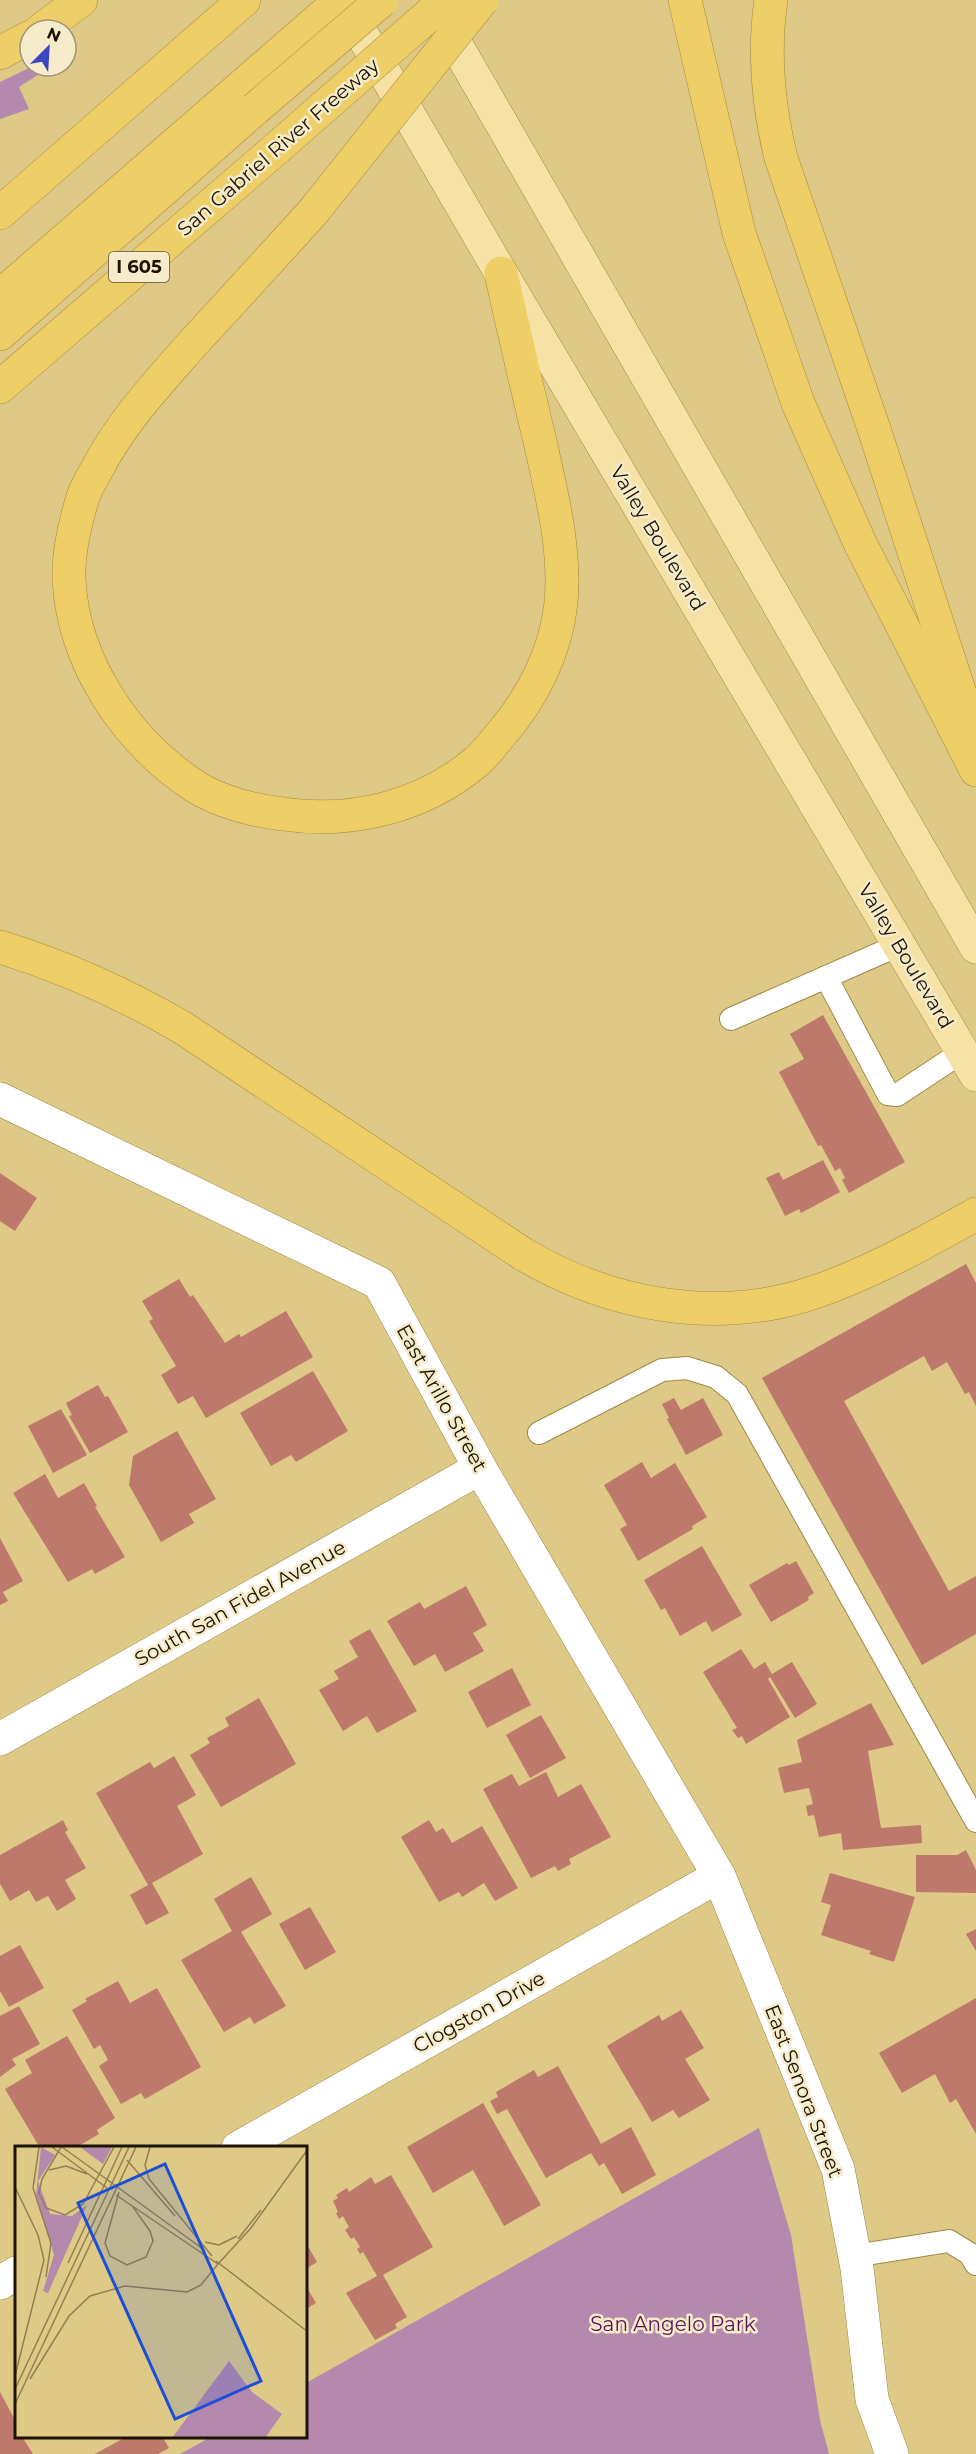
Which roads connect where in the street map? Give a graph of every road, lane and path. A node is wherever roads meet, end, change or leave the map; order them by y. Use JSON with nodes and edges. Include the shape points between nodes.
{"nodes":[{"id":1,"x":81,"y":0,"type":"edge"},
{"id":2,"x":244,"y":0,"type":"edge"},
{"id":3,"x":341,"y":0,"type":"edge"},
{"id":4,"x":382,"y":0,"type":"edge"},
{"id":5,"x":430,"y":0,"type":"edge"},
{"id":6,"x":446,"y":0,"type":"edge"},
{"id":7,"x":482,"y":0,"type":"edge"},
{"id":8,"x":686,"y":0,"type":"edge"},
{"id":9,"x":771,"y":0,"type":"edge"},
{"id":10,"x":57,"y":18,"type":"edge"},
{"id":11,"x":18,"y":43,"type":"edge"},
{"id":12,"x":0,"y":53,"type":"edge"},
{"id":13,"x":249,"y":98,"type":"junction"},
{"id":14,"x":0,"y":213,"type":"edge"},
{"id":15,"x":501,"y":273,"type":"junction"},
{"id":16,"x":0,"y":296,"type":"edge"},
{"id":17,"x":0,"y":334,"type":"edge"},
{"id":18,"x":0,"y":387,"type":"edge"},
{"id":19,"x":976,"y":742,"type":"edge"},
{"id":20,"x":976,"y":770,"type":"edge"},
{"id":21,"x":899,"y":945,"type":"junction"},
{"id":22,"x":976,"y":946,"type":"edge"},
{"id":23,"x":0,"y":947,"type":"edge"},
{"id":24,"x":826,"y":977,"type":"junction"},
{"id":25,"x":731,"y":1019,"type":"dead end"},
{"id":26,"x":969,"y":1063,"type":"edge"},
{"id":27,"x":0,"y":1099,"type":"edge"},
{"id":28,"x":976,"y":1214,"type":"edge"},
{"id":29,"x":539,"y":1433,"type":"dead end"},
{"id":30,"x":480,"y":1468,"type":"junction"},
{"id":31,"x":0,"y":1739,"type":"edge"},
{"id":32,"x":976,"y":1821,"type":"edge"},
{"id":33,"x":719,"y":1876,"type":"junction"},
{"id":34,"x":242,"y":2146,"type":"edge"},
{"id":35,"x":854,"y":2256,"type":"junction"},
{"id":36,"x":976,"y":2264,"type":"edge"},
{"id":37,"x":15,"y":2274,"type":"edge"},
{"id":38,"x":0,"y":2283,"type":"edge"},
{"id":39,"x":892,"y":2454,"type":"edge"}],
"edges":[{"from":1,"to":10,"type":"highway"},
{"from":2,"to":14,"type":"highway"},
{"from":3,"to":13,"type":"highway"},
{"from":3,"to":15,"type":"main road","name":"Valley Boulevard"},
{"from":4,"to":13,"type":"highway","bridge":true},
{"from":5,"to":22,"type":"main road"},
{"from":6,"to":18,"type":"highway","name":"San Gabriel River Freeway","number":"I 605","bridge":true},
{"from":7,"to":15,"type":"highway","bridge":true,"via":[[313,212],[136,407],[108,446],[84,492],[72,542],[69,579],[78,637],[126,725],[198,789],[254,810],[313,819],[346,817],[410,801],[477,761],[514,719],[540,677],[554,641],[561,605],[557,517]]},
{"from":8,"to":20,"type":"highway","via":[[739,233],[798,403],[860,543]]},
{"from":9,"to":19,"type":"highway","via":[[767,75],[771,121],[781,158]]},
{"from":11,"to":12,"type":"highway"},
{"from":13,"to":16,"type":"highway"},
{"from":13,"to":17,"type":"highway"},
{"from":15,"to":21,"type":"main road","name":"Valley Boulevard"},
{"from":21,"to":24,"type":"lane"},
{"from":21,"to":26,"type":"main road","name":"Valley Boulevard"},
{"from":23,"to":28,"type":"highway","via":[[89,979],[152,1010],[523,1254],[585,1285],[628,1298],[696,1308],[787,1300],[876,1266]]},
{"from":24,"to":25,"type":"lane"},
{"from":24,"to":26,"type":"lane","via":[[888,1094],[897,1095]]},
{"from":27,"to":30,"type":"street","name":"East Arillo Street","via":[[379,1283]]},
{"from":29,"to":32,"type":"lane","via":[[662,1370],[687,1368],[716,1377],[737,1394]]},
{"from":30,"to":31,"type":"street","name":"South San Fidel Avenue"},
{"from":30,"to":33,"type":"street","name":"East Arillo Street"},
{"from":33,"to":34,"type":"street","name":"Clogston Drive"},
{"from":33,"to":35,"type":"street","name":"East Senora Street","via":[[838,2169]]},
{"from":35,"to":36,"type":"lane","via":[[949,2241],[970,2253]]},
{"from":35,"to":39,"type":"street","name":"East Senora Street","via":[[872,2398]]},
{"from":37,"to":38,"type":"street"}]}
